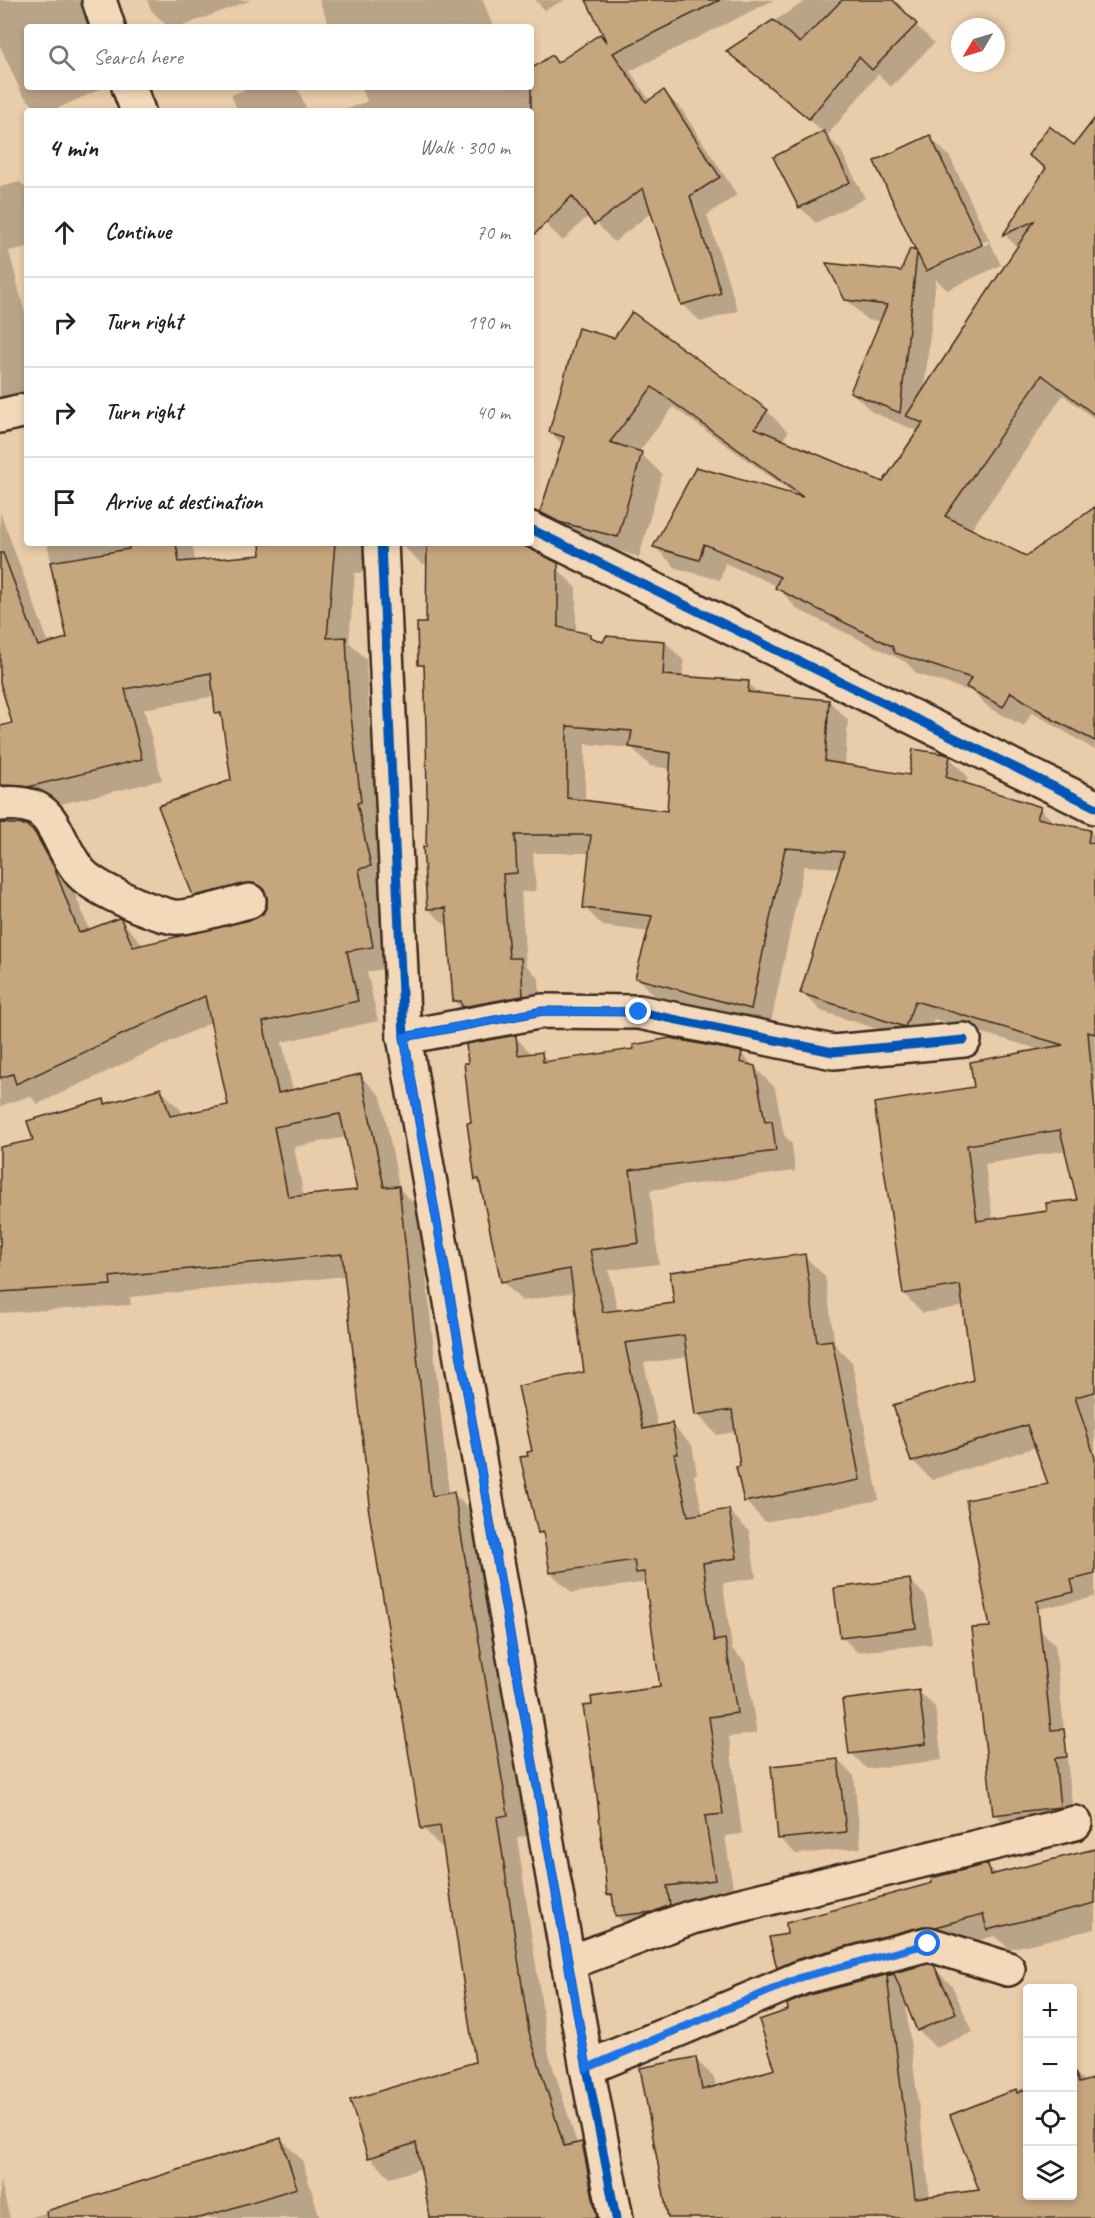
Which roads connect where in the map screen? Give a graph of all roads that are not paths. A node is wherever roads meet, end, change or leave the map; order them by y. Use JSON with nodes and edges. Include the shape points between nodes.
{"nodes":[{"id":1,"x":99,"y":0,"type":"edge"},
{"id":2,"x":107,"y":24,"type":"edge"},
{"id":3,"x":130,"y":90,"type":"edge"},
{"id":4,"x":137,"y":108,"type":"edge"},
{"id":5,"x":24,"y":411,"type":"edge"},
{"id":6,"x":0,"y":416,"type":"edge"},
{"id":7,"x":534,"y":530,"type":"edge"},
{"id":8,"x":381,"y":546,"type":"edge"},
{"id":9,"x":0,"y":804,"type":"edge"},
{"id":10,"x":1095,"y":807,"type":"edge"},
{"id":11,"x":249,"y":901,"type":"dead end"},
{"id":12,"x":404,"y":1037,"type":"junction"},
{"id":13,"x":964,"y":1040,"type":"dead end"},
{"id":14,"x":1075,"y":1823,"type":"dead end"},
{"id":15,"x":568,"y":1963,"type":"junction"},
{"id":16,"x":1008,"y":1969,"type":"dead end"},
{"id":17,"x":587,"y":2068,"type":"junction"},
{"id":18,"x":616,"y":2218,"type":"edge"}],
"edges":[{"from":1,"to":2,"type":"street"},
{"from":3,"to":4,"type":"street"},
{"from":5,"to":6,"type":"street"},
{"from":7,"to":10,"type":"street"},
{"from":8,"to":12,"type":"street"},
{"from":9,"to":11,"type":"street","via":[[22,802],[42,810],[80,872],[116,897],[175,917]]},
{"from":12,"to":13,"type":"street","via":[[543,1011],[639,1012],[833,1052]]},
{"from":12,"to":15,"type":"street"},
{"from":14,"to":15,"type":"street","via":[[692,1917]]},
{"from":15,"to":17,"type":"street"},
{"from":16,"to":17,"type":"street","via":[[928,1944],[802,1977]]},
{"from":17,"to":18,"type":"street"}]}
